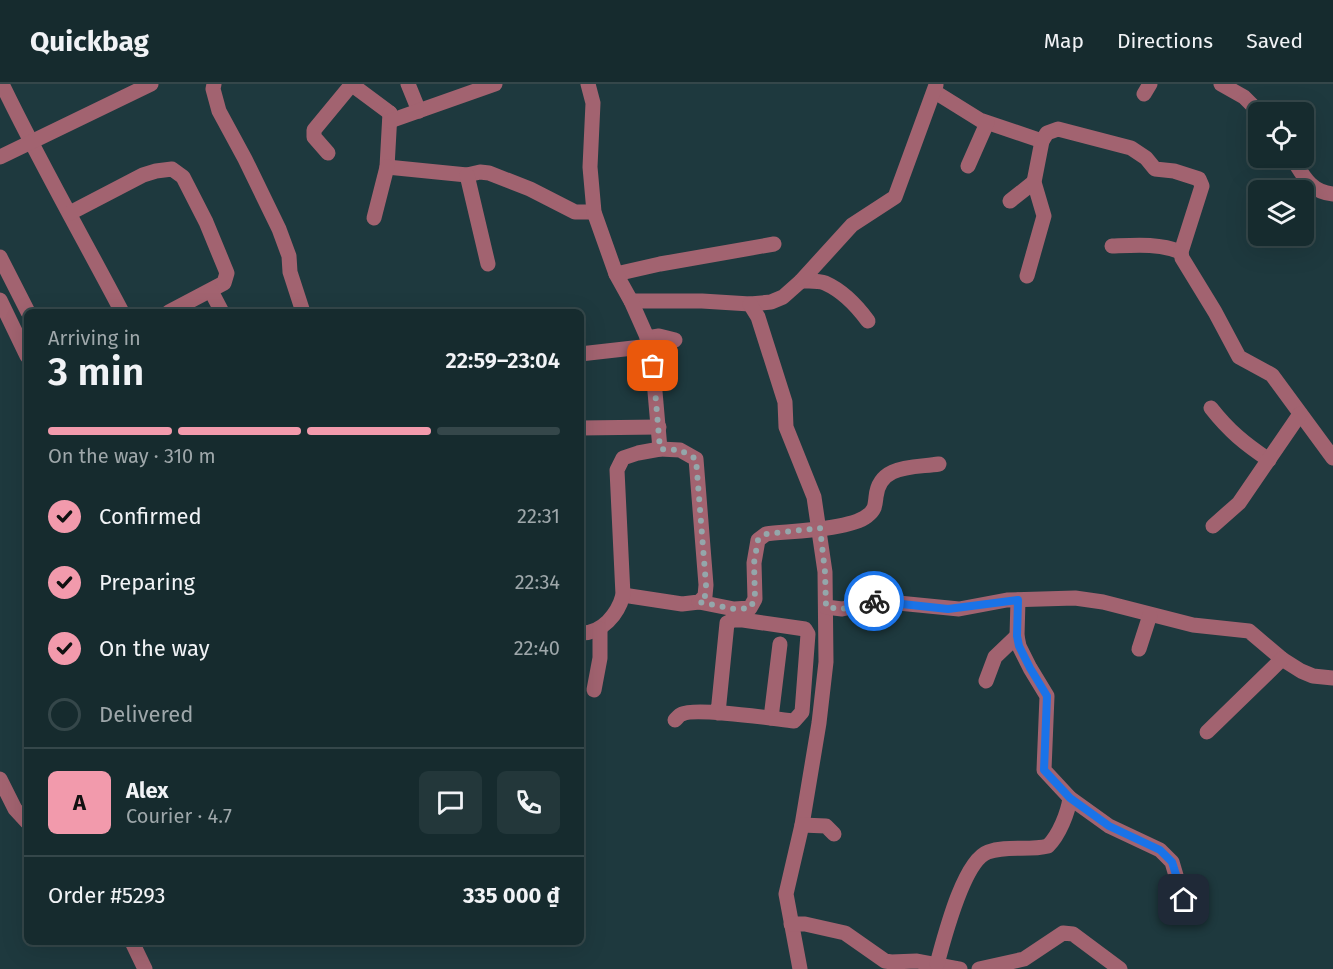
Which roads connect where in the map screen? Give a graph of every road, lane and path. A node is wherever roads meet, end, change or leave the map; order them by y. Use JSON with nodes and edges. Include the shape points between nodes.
{"nodes":[{"id":1,"x":2,"y":84,"type":"edge"},
{"id":2,"x":151,"y":84,"type":"edge"},
{"id":3,"x":213,"y":84,"type":"edge"},
{"id":4,"x":351,"y":84,"type":"edge"},
{"id":5,"x":408,"y":84,"type":"edge"},
{"id":6,"x":466,"y":84,"type":"edge"},
{"id":7,"x":495,"y":84,"type":"edge"},
{"id":8,"x":588,"y":84,"type":"edge"},
{"id":9,"x":1221,"y":84,"type":"edge"},
{"id":10,"x":936,"y":86,"type":"edge"},
{"id":11,"x":1249,"y":102,"type":"edge"},
{"id":12,"x":417,"y":107,"type":"junction"},
{"id":13,"x":390,"y":117,"type":"junction"},
{"id":14,"x":987,"y":123,"type":"junction"},
{"id":15,"x":1042,"y":141,"type":"junction"},
{"id":16,"x":30,"y":142,"type":"junction"},
{"id":17,"x":328,"y":153,"type":"dead end"},
{"id":18,"x":0,"y":157,"type":"edge"},
{"id":19,"x":968,"y":166,"type":"dead end"},
{"id":20,"x":387,"y":167,"type":"junction"},
{"id":21,"x":1299,"y":168,"type":"edge"},
{"id":22,"x":467,"y":175,"type":"junction"},
{"id":23,"x":1034,"y":182,"type":"junction"},
{"id":24,"x":1333,"y":194,"type":"edge"},
{"id":25,"x":1010,"y":201,"type":"dead end"},
{"id":26,"x":594,"y":212,"type":"junction"},
{"id":27,"x":70,"y":213,"type":"junction"},
{"id":28,"x":374,"y":218,"type":"dead end"},
{"id":29,"x":774,"y":244,"type":"dead end"},
{"id":30,"x":1112,"y":246,"type":"dead end"},
{"id":31,"x":1181,"y":252,"type":"junction"},
{"id":32,"x":0,"y":256,"type":"edge"},
{"id":33,"x":488,"y":264,"type":"dead end"},
{"id":34,"x":616,"y":274,"type":"junction"},
{"id":35,"x":1027,"y":276,"type":"dead end"},
{"id":36,"x":801,"y":281,"type":"junction"},
{"id":37,"x":211,"y":291,"type":"junction"},
{"id":38,"x":0,"y":300,"type":"edge"},
{"id":39,"x":631,"y":301,"type":"junction"},
{"id":40,"x":750,"y":304,"type":"junction"},
{"id":41,"x":26,"y":309,"type":"edge"},
{"id":42,"x":120,"y":309,"type":"edge"},
{"id":43,"x":175,"y":309,"type":"edge"},
{"id":44,"x":220,"y":309,"type":"edge"},
{"id":45,"x":302,"y":309,"type":"edge"},
{"id":46,"x":868,"y":321,"type":"dead end"},
{"id":47,"x":675,"y":339,"type":"dead end"},
{"id":48,"x":649,"y":342,"type":"junction"},
{"id":49,"x":24,"y":350,"type":"edge"},
{"id":50,"x":584,"y":353,"type":"edge"},
{"id":51,"x":1211,"y":408,"type":"dead end"},
{"id":52,"x":1300,"y":414,"type":"junction"},
{"id":53,"x":659,"y":427,"type":"junction"},
{"id":54,"x":584,"y":428,"type":"edge"},
{"id":55,"x":660,"y":449,"type":"junction"},
{"id":56,"x":1333,"y":458,"type":"edge"},
{"id":57,"x":1269,"y":460,"type":"junction"},
{"id":58,"x":939,"y":464,"type":"dead end"},
{"id":59,"x":1213,"y":526,"type":"dead end"},
{"id":60,"x":820,"y":528,"type":"junction"},
{"id":61,"x":623,"y":595,"type":"junction"},
{"id":62,"x":1018,"y":600,"type":"junction"},
{"id":63,"x":699,"y":602,"type":"junction"},
{"id":64,"x":826,"y":607,"type":"junction"},
{"id":65,"x":753,"y":615,"type":"junction"},
{"id":66,"x":1150,"y":615,"type":"junction"},
{"id":67,"x":600,"y":629,"type":"junction"},
{"id":68,"x":584,"y":633,"type":"edge"},
{"id":69,"x":1017,"y":636,"type":"junction"},
{"id":70,"x":780,"y":644,"type":"dead end"},
{"id":71,"x":1139,"y":649,"type":"dead end"},
{"id":72,"x":1282,"y":659,"type":"junction"},
{"id":73,"x":1333,"y":678,"type":"edge"},
{"id":74,"x":986,"y":681,"type":"dead end"},
{"id":75,"x":594,"y":690,"type":"dead end"},
{"id":76,"x":718,"y":713,"type":"junction"},
{"id":77,"x":771,"y":718,"type":"junction"},
{"id":78,"x":675,"y":720,"type":"dead end"},
{"id":79,"x":1207,"y":732,"type":"dead end"},
{"id":80,"x":0,"y":779,"type":"edge"},
{"id":81,"x":1070,"y":798,"type":"junction"},
{"id":82,"x":24,"y":819,"type":"edge"},
{"id":83,"x":802,"y":825,"type":"junction"},
{"id":84,"x":834,"y":834,"type":"dead end"},
{"id":85,"x":1188,"y":916,"type":"dead end"},
{"id":86,"x":791,"y":924,"type":"junction"},
{"id":87,"x":133,"y":945,"type":"edge"},
{"id":88,"x":937,"y":963,"type":"junction"},
{"id":89,"x":1003,"y":967,"type":"edge"},
{"id":90,"x":145,"y":969,"type":"edge"},
{"id":91,"x":800,"y":969,"type":"edge"},
{"id":92,"x":960,"y":969,"type":"edge"},
{"id":93,"x":979,"y":969,"type":"edge"},
{"id":94,"x":1120,"y":969,"type":"edge"}],
"edges":[{"from":1,"to":16,"type":"street"},
{"from":2,"to":16,"type":"street"},
{"from":3,"to":45,"type":"street","via":[[219,111],[279,229]]},
{"from":4,"to":13,"type":"street"},
{"from":4,"to":17,"type":"street","via":[[314,130],[314,137]]},
{"from":5,"to":12,"type":"street"},
{"from":6,"to":12,"type":"street"},
{"from":7,"to":12,"type":"street"},
{"from":8,"to":26,"type":"street","via":[[593,103],[590,167]]},
{"from":9,"to":11,"type":"street"},
{"from":10,"to":14,"type":"street"},
{"from":10,"to":36,"type":"street","via":[[895,197],[852,225]]},
{"from":12,"to":13,"type":"street"},
{"from":13,"to":20,"type":"street"},
{"from":14,"to":15,"type":"street"},
{"from":14,"to":19,"type":"street"},
{"from":15,"to":23,"type":"street"},
{"from":15,"to":31,"type":"street","via":[[1047,133],[1058,129],[1126,146],[1146,158],[1155,169],[1199,179],[1202,186]]},
{"from":16,"to":18,"type":"street"},
{"from":16,"to":27,"type":"street"},
{"from":20,"to":22,"type":"street"},
{"from":20,"to":28,"type":"street"},
{"from":21,"to":24,"type":"street","via":[[1309,184],[1322,193]]},
{"from":22,"to":26,"type":"street","via":[[489,173],[575,212]]},
{"from":22,"to":33,"type":"street"},
{"from":23,"to":25,"type":"street"},
{"from":23,"to":35,"type":"street","via":[[1044,216]]},
{"from":26,"to":34,"type":"street"},
{"from":27,"to":37,"type":"street","via":[[143,175],[172,169],[183,177],[207,222],[227,273],[224,283]]},
{"from":27,"to":42,"type":"street"},
{"from":29,"to":34,"type":"street"},
{"from":30,"to":31,"type":"street","via":[[1142,244]]},
{"from":31,"to":52,"type":"street","via":[[1239,357],[1272,375]]},
{"from":32,"to":41,"type":"street"},
{"from":34,"to":39,"type":"street"},
{"from":36,"to":40,"type":"street","via":[[783,297]]},
{"from":36,"to":46,"type":"street","via":[[823,282],[856,306]]},
{"from":37,"to":43,"type":"street"},
{"from":37,"to":44,"type":"street"},
{"from":38,"to":49,"type":"street"},
{"from":39,"to":40,"type":"street"},
{"from":39,"to":48,"type":"street"},
{"from":40,"to":60,"type":"street","via":[[782,392],[786,428],[814,497]]},
{"from":47,"to":48,"type":"street","via":[[659,336]]},
{"from":48,"to":50,"type":"street"},
{"from":48,"to":53,"type":"street"},
{"from":51,"to":57,"type":"street","via":[[1239,440]]},
{"from":52,"to":56,"type":"street"},
{"from":52,"to":57,"type":"street"},
{"from":53,"to":54,"type":"street"},
{"from":53,"to":55,"type":"street"},
{"from":55,"to":61,"type":"street","via":[[623,458],[617,470]]},
{"from":55,"to":63,"type":"street","via":[[680,450],[696,459],[706,585],[705,596]]},
{"from":57,"to":59,"type":"street","via":[[1239,503]]},
{"from":58,"to":60,"type":"street","via":[[887,473],[879,480],[876,508],[866,518]]},
{"from":60,"to":64,"type":"street"},
{"from":60,"to":65,"type":"street","via":[[766,534],[758,540]]},
{"from":61,"to":63,"type":"street","via":[[682,604]]},
{"from":61,"to":67,"type":"street","via":[[619,608]]},
{"from":62,"to":64,"type":"street","via":[[959,609],[878,601],[842,609]]},
{"from":62,"to":66,"type":"street","via":[[1075,598]]},
{"from":62,"to":69,"type":"street"},
{"from":63,"to":65,"type":"street"},
{"from":64,"to":83,"type":"street","via":[[826,662]]},
{"from":65,"to":76,"type":"street","via":[[727,623]]},
{"from":65,"to":77,"type":"street","via":[[806,629],[808,634],[802,712],[794,721]]},
{"from":66,"to":71,"type":"street"},
{"from":66,"to":72,"type":"street","via":[[1193,625],[1249,631]]},
{"from":67,"to":68,"type":"street"},
{"from":67,"to":75,"type":"street"},
{"from":69,"to":74,"type":"street","via":[[995,657]]},
{"from":69,"to":81,"type":"street","via":[[1047,696],[1044,770]]},
{"from":70,"to":77,"type":"street"},
{"from":72,"to":73,"type":"street","via":[[1313,676]]},
{"from":72,"to":79,"type":"street"},
{"from":76,"to":77,"type":"street"},
{"from":76,"to":78,"type":"street","via":[[682,713]]},
{"from":80,"to":82,"type":"street"},
{"from":81,"to":85,"type":"street","via":[[1109,826],[1160,850],[1172,862]]},
{"from":81,"to":88,"type":"street","via":[[1048,846],[986,852],[978,858],[954,904]]},
{"from":83,"to":84,"type":"street","via":[[826,826]]},
{"from":83,"to":86,"type":"street","via":[[787,885]]},
{"from":86,"to":88,"type":"street","via":[[846,933],[885,961]]},
{"from":86,"to":91,"type":"street"},
{"from":87,"to":90,"type":"street"},
{"from":88,"to":92,"type":"street"},
{"from":89,"to":93,"type":"street"},
{"from":89,"to":94,"type":"street","via":[[1024,959],[1063,933],[1073,934]]}]}
